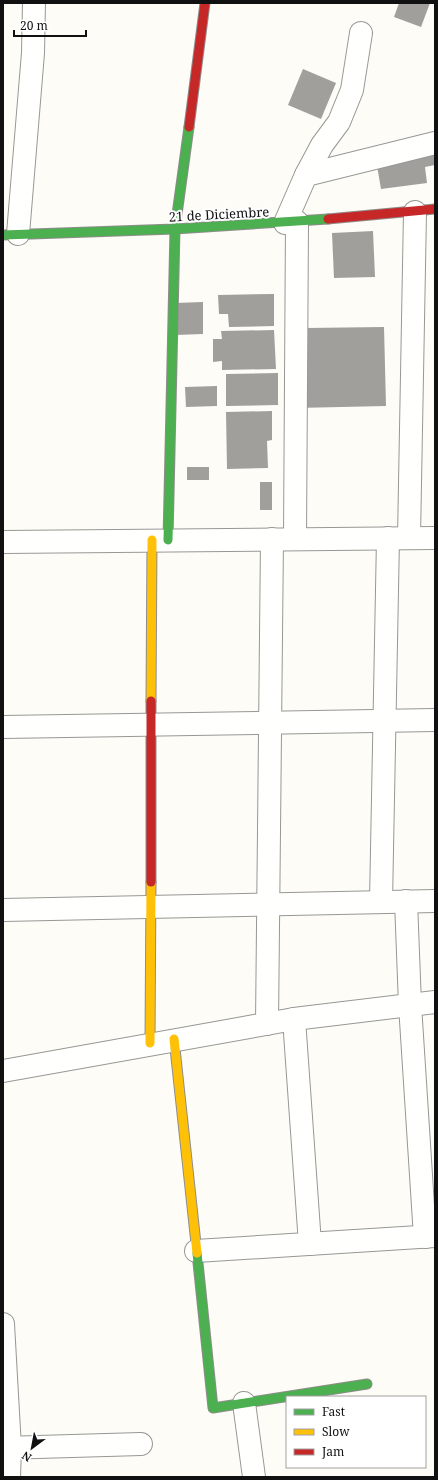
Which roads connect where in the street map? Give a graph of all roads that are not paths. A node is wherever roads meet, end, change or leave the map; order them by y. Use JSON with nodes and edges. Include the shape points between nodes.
{"nodes":[{"id":1,"x":34,"y":3,"type":"edge"},
{"id":2,"x":205,"y":3,"type":"edge"},
{"id":3,"x":361,"y":33,"type":"dead end"},
{"id":4,"x":435,"y":143,"type":"edge"},
{"id":5,"x":306,"y":176,"type":"junction"},
{"id":6,"x":425,"y":211,"type":"edge"},
{"id":7,"x":291,"y":223,"type":"junction"},
{"id":8,"x":175,"y":229,"type":"junction"},
{"id":9,"x":10,"y":234,"type":"edge"},
{"id":10,"x":398,"y":538,"type":"junction"},
{"id":11,"x":435,"y":538,"type":"edge"},
{"id":12,"x":272,"y":539,"type":"junction"},
{"id":13,"x":295,"y":539,"type":"junction"},
{"id":14,"x":160,"y":540,"type":"junction"},
{"id":15,"x":3,"y":542,"type":"edge"},
{"id":16,"x":384,"y":720,"type":"junction"},
{"id":17,"x":435,"y":720,"type":"edge"},
{"id":18,"x":270,"y":722,"type":"junction"},
{"id":19,"x":152,"y":724,"type":"junction"},
{"id":20,"x":3,"y":727,"type":"edge"},
{"id":21,"x":435,"y":901,"type":"edge"},
{"id":22,"x":381,"y":902,"type":"junction"},
{"id":23,"x":406,"y":902,"type":"junction"},
{"id":24,"x":268,"y":904,"type":"junction"},
{"id":25,"x":151,"y":907,"type":"junction"},
{"id":26,"x":3,"y":910,"type":"edge"},
{"id":27,"x":435,"y":1002,"type":"edge"},
{"id":28,"x":410,"y":1005,"type":"junction"},
{"id":29,"x":294,"y":1019,"type":"junction"},
{"id":30,"x":267,"y":1024,"type":"junction"},
{"id":31,"x":174,"y":1039,"type":"junction"},
{"id":32,"x":150,"y":1043,"type":"junction"},
{"id":33,"x":3,"y":1071,"type":"edge"},
{"id":34,"x":430,"y":1237,"type":"edge"},
{"id":35,"x":310,"y":1244,"type":"junction"},
{"id":36,"x":196,"y":1251,"type":"junction"},
{"id":37,"x":3,"y":1324,"type":"edge"},
{"id":38,"x":367,"y":1384,"type":"dead end"},
{"id":39,"x":289,"y":1396,"type":"edge"},
{"id":40,"x":286,"y":1397,"type":"edge"},
{"id":41,"x":244,"y":1403,"type":"junction"},
{"id":42,"x":141,"y":1444,"type":"dead end"},
{"id":43,"x":6,"y":1448,"type":"edge"},
{"id":44,"x":9,"y":1477,"type":"edge"},
{"id":45,"x":254,"y":1477,"type":"edge"}],
"edges":[{"from":1,"to":9,"type":"street","via":[[33,52]]},
{"from":2,"to":8,"type":"street"},
{"from":3,"to":5,"type":"street","via":[[349,96],[339,122],[322,145]]},
{"from":4,"to":5,"type":"street"},
{"from":5,"to":7,"type":"street"},
{"from":6,"to":7,"type":"street","name":"21 de Diciembre"},
{"from":6,"to":10,"type":"street"},
{"from":7,"to":8,"type":"street","name":"21 de Diciembre"},
{"from":7,"to":13,"type":"street"},
{"from":8,"to":9,"type":"street","name":"21 de Diciembre"},
{"from":8,"to":14,"type":"street"},
{"from":10,"to":11,"type":"street"},
{"from":10,"to":13,"type":"street"},
{"from":10,"to":16,"type":"street"},
{"from":12,"to":13,"type":"street"},
{"from":12,"to":14,"type":"street"},
{"from":12,"to":18,"type":"street"},
{"from":14,"to":15,"type":"street"},
{"from":14,"to":19,"type":"street"},
{"from":16,"to":17,"type":"street"},
{"from":16,"to":18,"type":"street"},
{"from":16,"to":22,"type":"street"},
{"from":18,"to":19,"type":"street"},
{"from":18,"to":24,"type":"street"},
{"from":19,"to":20,"type":"street"},
{"from":19,"to":25,"type":"street"},
{"from":21,"to":23,"type":"street"},
{"from":22,"to":23,"type":"street"},
{"from":22,"to":24,"type":"street"},
{"from":23,"to":28,"type":"street"},
{"from":24,"to":25,"type":"street"},
{"from":24,"to":30,"type":"street"},
{"from":25,"to":26,"type":"street"},
{"from":25,"to":32,"type":"street"},
{"from":27,"to":28,"type":"street"},
{"from":28,"to":29,"type":"street"},
{"from":28,"to":34,"type":"street"},
{"from":29,"to":30,"type":"street"},
{"from":29,"to":35,"type":"street"},
{"from":30,"to":31,"type":"street"},
{"from":31,"to":32,"type":"street"},
{"from":31,"to":36,"type":"street"},
{"from":32,"to":33,"type":"street"},
{"from":34,"to":35,"type":"street"},
{"from":35,"to":36,"type":"street"},
{"from":36,"to":41,"type":"street","via":[[213,1408]]},
{"from":37,"to":43,"type":"street"},
{"from":38,"to":39,"type":"street"},
{"from":40,"to":41,"type":"street"},
{"from":41,"to":45,"type":"street"},
{"from":42,"to":43,"type":"street"},
{"from":43,"to":44,"type":"street"}]}
